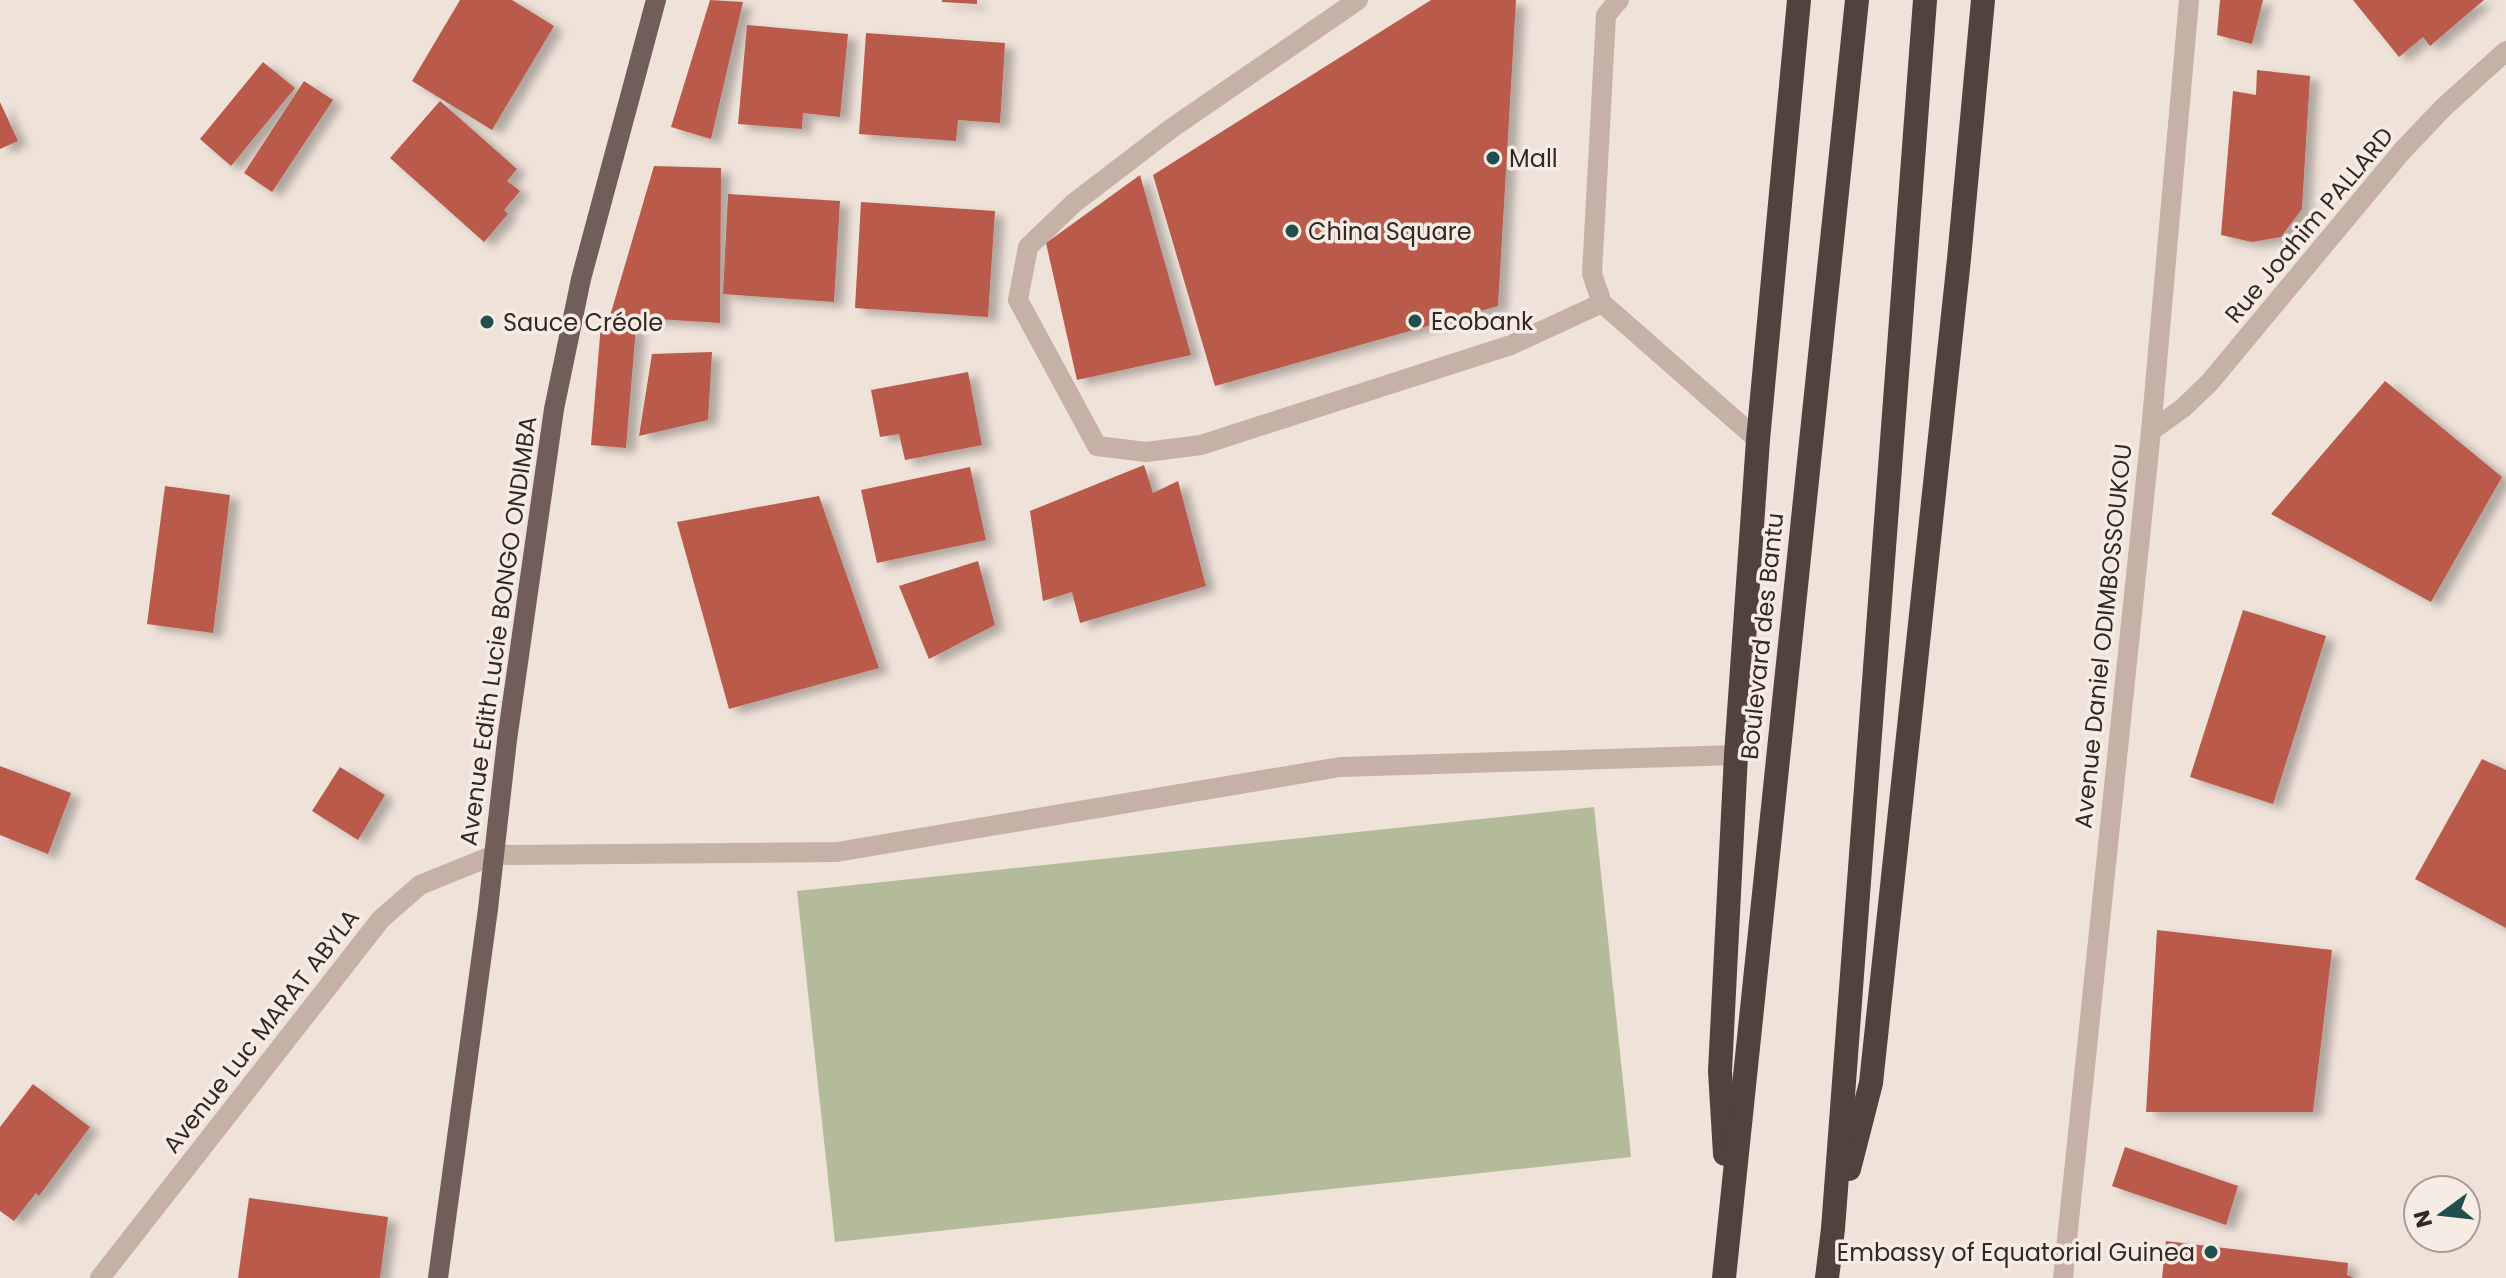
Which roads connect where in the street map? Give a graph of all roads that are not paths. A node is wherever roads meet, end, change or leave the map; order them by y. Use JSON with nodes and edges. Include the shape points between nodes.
{"nodes":[{"id":1,"x":656,"y":0,"type":"edge"},
{"id":2,"x":1358,"y":0,"type":"edge"},
{"id":3,"x":1619,"y":0,"type":"edge"},
{"id":4,"x":1799,"y":0,"type":"edge"},
{"id":5,"x":1857,"y":0,"type":"edge"},
{"id":6,"x":1925,"y":0,"type":"edge"},
{"id":7,"x":1983,"y":0,"type":"edge"},
{"id":8,"x":2189,"y":0,"type":"edge"},
{"id":9,"x":2506,"y":51,"type":"edge"},
{"id":10,"x":1602,"y":303,"type":"junction"},
{"id":11,"x":2151,"y":431,"type":"junction"},
{"id":12,"x":1758,"y":440,"type":"junction"},
{"id":13,"x":1736,"y":755,"type":"junction"},
{"id":14,"x":494,"y":855,"type":"junction"},
{"id":15,"x":1730,"y":1222,"type":"junction"},
{"id":16,"x":1833,"y":1229,"type":"junction"},
{"id":17,"x":100,"y":1278,"type":"edge"},
{"id":18,"x":438,"y":1278,"type":"edge"},
{"id":19,"x":1724,"y":1278,"type":"edge"},
{"id":20,"x":1827,"y":1278,"type":"edge"},
{"id":21,"x":2063,"y":1278,"type":"edge"}],
"edges":[{"from":1,"to":14,"type":"main road","name":"Avenue Edith Lucie BONGO ONDIMBA","via":[[581,279],[554,409]]},
{"from":2,"to":10,"type":"street","via":[[1172,128],[1074,203],[1028,247],[1018,300],[1097,446],[1146,452],[1201,445],[1511,345]]},
{"from":3,"to":10,"type":"street","via":[[1606,15],[1592,274]]},
{"from":4,"to":12,"type":"highway"},
{"from":5,"to":15,"type":"highway","name":"Boulevard des Bantu"},
{"from":6,"to":16,"type":"highway"},
{"from":7,"to":16,"type":"highway","via":[[1871,1083]]},
{"from":8,"to":11,"type":"street","name":"Avenue Daniel ODIMBOSSOUKOU"},
{"from":9,"to":11,"type":"street","name":"Rue Joahim PALLARD","via":[[2403,150],[2210,382]]},
{"from":10,"to":12,"type":"street"},
{"from":11,"to":21,"type":"street","name":"Avenue Daniel ODIMBOSSOUKOU"},
{"from":12,"to":13,"type":"highway"},
{"from":13,"to":14,"type":"street","via":[[1340,767],[837,852]]},
{"from":13,"to":15,"type":"highway","via":[[1720,1071]]},
{"from":14,"to":17,"type":"street","name":"Avenue Luc MARAT ABYLA","via":[[420,885],[381,919]]},
{"from":14,"to":18,"type":"main road","name":"Avenue Edith Lucie BONGO ONDIMBA"},
{"from":15,"to":19,"type":"highway","name":"Boulevard des Bantu"},
{"from":16,"to":20,"type":"highway"}]}
